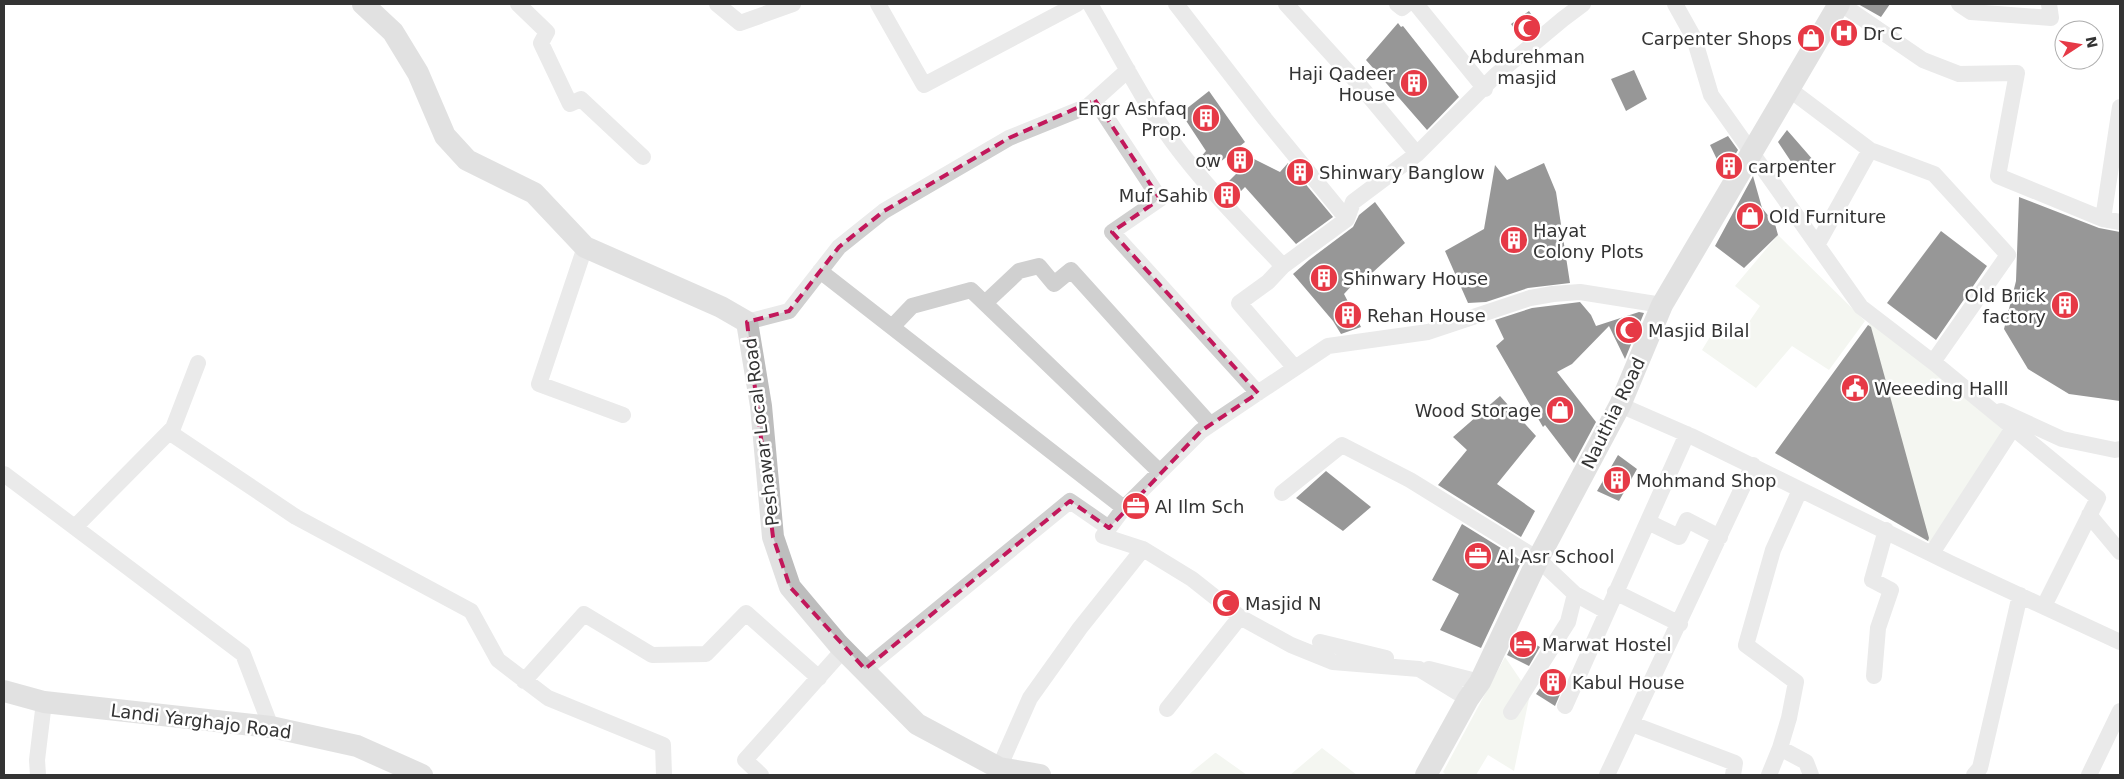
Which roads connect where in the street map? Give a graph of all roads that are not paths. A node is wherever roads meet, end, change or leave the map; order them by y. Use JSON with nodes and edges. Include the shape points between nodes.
{"nodes":[{"id":1,"x":363,"y":4,"type":"edge"},
{"id":2,"x":518,"y":4,"type":"edge"},
{"id":3,"x":717,"y":4,"type":"edge"},
{"id":4,"x":793,"y":4,"type":"edge"},
{"id":5,"x":878,"y":4,"type":"edge"},
{"id":6,"x":1077,"y":4,"type":"edge"},
{"id":7,"x":1090,"y":4,"type":"edge"},
{"id":8,"x":1176,"y":4,"type":"edge"},
{"id":9,"x":1286,"y":4,"type":"edge"},
{"id":10,"x":1397,"y":4,"type":"edge"},
{"id":11,"x":1407,"y":4,"type":"edge"},
{"id":12,"x":1416,"y":4,"type":"edge"},
{"id":13,"x":1583,"y":4,"type":"edge"},
{"id":14,"x":1676,"y":4,"type":"edge"},
{"id":15,"x":1840,"y":4,"type":"edge"},
{"id":16,"x":1959,"y":4,"type":"edge"},
{"id":17,"x":2050,"y":4,"type":"edge"},
{"id":18,"x":1128,"y":70,"type":"junction"},
{"id":19,"x":1485,"y":89,"type":"junction"},
{"id":20,"x":1789,"y":89,"type":"junction"},
{"id":21,"x":1095,"y":100,"type":"junction"},
{"id":22,"x":2120,"y":107,"type":"edge"},
{"id":23,"x":1870,"y":150,"type":"junction"},
{"id":24,"x":1750,"y":153,"type":"junction"},
{"id":25,"x":1417,"y":154,"type":"junction"},
{"id":26,"x":643,"y":157,"type":"dead end"},
{"id":27,"x":1347,"y":219,"type":"junction"},
{"id":28,"x":2103,"y":219,"type":"junction"},
{"id":29,"x":2120,"y":222,"type":"edge"},
{"id":30,"x":1817,"y":245,"type":"junction"},
{"id":31,"x":585,"y":247,"type":"junction"},
{"id":32,"x":1283,"y":266,"type":"junction"},
{"id":33,"x":820,"y":271,"type":"junction"},
{"id":34,"x":985,"y":303,"type":"junction"},
{"id":35,"x":1662,"y":305,"type":"junction"},
{"id":36,"x":747,"y":322,"type":"junction"},
{"id":37,"x":892,"y":327,"type":"junction"},
{"id":38,"x":1933,"y":362,"type":"junction"},
{"id":39,"x":198,"y":363,"type":"dead end"},
{"id":40,"x":1295,"y":368,"type":"junction"},
{"id":41,"x":1258,"y":393,"type":"junction"},
{"id":42,"x":1981,"y":401,"type":"junction"},
{"id":43,"x":1620,"y":405,"type":"junction"},
{"id":44,"x":623,"y":415,"type":"dead end"},
{"id":45,"x":1210,"y":424,"type":"junction"},
{"id":46,"x":2013,"y":428,"type":"junction"},
{"id":47,"x":169,"y":432,"type":"junction"},
{"id":48,"x":1687,"y":434,"type":"junction"},
{"id":49,"x":2120,"y":449,"type":"edge"},
{"id":50,"x":1753,"y":465,"type":"junction"},
{"id":51,"x":1160,"y":472,"type":"junction"},
{"id":52,"x":4,"y":474,"type":"edge"},
{"id":53,"x":1800,"y":490,"type":"junction"},
{"id":54,"x":1282,"y":493,"type":"dead end"},
{"id":55,"x":1124,"y":508,"type":"junction"},
{"id":56,"x":2090,"y":515,"type":"junction"},
{"id":57,"x":1648,"y":522,"type":"junction"},
{"id":58,"x":75,"y":527,"type":"junction"},
{"id":59,"x":1109,"y":528,"type":"junction"},
{"id":60,"x":1886,"y":530,"type":"junction"},
{"id":61,"x":1720,"y":537,"type":"junction"},
{"id":62,"x":1142,"y":549,"type":"junction"},
{"id":63,"x":2120,"y":552,"type":"edge"},
{"id":64,"x":1932,"y":554,"type":"junction"},
{"id":65,"x":1538,"y":559,"type":"junction"},
{"id":66,"x":1615,"y":592,"type":"junction"},
{"id":67,"x":1575,"y":594,"type":"junction"},
{"id":68,"x":2020,"y":595,"type":"junction"},
{"id":69,"x":2044,"y":606,"type":"junction"},
{"id":70,"x":1606,"y":611,"type":"junction"},
{"id":71,"x":1240,"y":616,"type":"junction"},
{"id":72,"x":1680,"y":624,"type":"junction"},
{"id":73,"x":1320,"y":642,"type":"dead end"},
{"id":74,"x":2120,"y":642,"type":"edge"},
{"id":75,"x":844,"y":650,"type":"junction"},
{"id":76,"x":864,"y":669,"type":"junction"},
{"id":77,"x":1874,"y":676,"type":"dead end"},
{"id":78,"x":819,"y":678,"type":"junction"},
{"id":79,"x":524,"y":681,"type":"junction"},
{"id":80,"x":1474,"y":690,"type":"junction"},
{"id":81,"x":4,"y":691,"type":"edge"},
{"id":82,"x":44,"y":702,"type":"junction"},
{"id":83,"x":1565,"y":706,"type":"dead end"},
{"id":84,"x":1167,"y":709,"type":"dead end"},
{"id":85,"x":2120,"y":711,"type":"edge"},
{"id":86,"x":1511,"y":712,"type":"dead end"},
{"id":87,"x":1632,"y":724,"type":"junction"},
{"id":88,"x":271,"y":727,"type":"junction"},
{"id":89,"x":1780,"y":748,"type":"junction"},
{"id":90,"x":999,"y":768,"type":"junction"},
{"id":91,"x":38,"y":775,"type":"edge"},
{"id":92,"x":422,"y":775,"type":"edge"},
{"id":93,"x":664,"y":775,"type":"edge"},
{"id":94,"x":761,"y":775,"type":"edge"},
{"id":95,"x":1040,"y":775,"type":"edge"},
{"id":96,"x":1426,"y":775,"type":"edge"},
{"id":97,"x":1608,"y":775,"type":"edge"},
{"id":98,"x":1733,"y":775,"type":"edge"},
{"id":99,"x":1769,"y":775,"type":"edge"},
{"id":100,"x":1811,"y":775,"type":"edge"},
{"id":101,"x":1974,"y":775,"type":"edge"},
{"id":102,"x":2089,"y":775,"type":"edge"}],
"edges":[{"from":1,"to":31,"type":"street","name":"Peshawar Local Road","via":[[393,32],[418,73],[445,136],[467,160],[534,193]]},
{"from":2,"to":26,"type":"street","via":[[547,32],[540,43],[570,104],[581,99]]},
{"from":3,"to":4,"type":"street","via":[[740,23]]},
{"from":5,"to":6,"type":"street","via":[[924,85]]},
{"from":7,"to":18,"type":"street"},
{"from":8,"to":27,"type":"street","via":[[1264,119]]},
{"from":9,"to":25,"type":"street"},
{"from":10,"to":11,"type":"street","via":[[1402,8]]},
{"from":12,"to":19,"type":"street"},
{"from":13,"to":19,"type":"street","via":[[1496,75]]},
{"from":14,"to":24,"type":"street","via":[[1694,38],[1711,95]]},
{"from":15,"to":20,"type":"street","name":"Nauthia Road"},
{"from":15,"to":28,"type":"street","via":[[1923,60],[1959,74],[2016,73],[1998,176]]},
{"from":16,"to":17,"type":"street","via":[[1971,12],[2051,18]]},
{"from":18,"to":21,"type":"street"},
{"from":18,"to":32,"type":"street","via":[[1172,141]]},
{"from":19,"to":25,"type":"street"},
{"from":20,"to":23,"type":"street"},
{"from":20,"to":24,"type":"street","name":"Nauthia Road"},
{"from":21,"to":33,"type":"street","via":[[1088,106],[1009,138],[884,211],[839,247]]},
{"from":21,"to":41,"type":"street","via":[[1160,199],[1112,232]]},
{"from":22,"to":28,"type":"street"},
{"from":23,"to":30,"type":"street"},
{"from":23,"to":38,"type":"street","via":[[1934,174],[2008,255]]},
{"from":24,"to":30,"type":"street"},
{"from":24,"to":35,"type":"street","name":"Nauthia Road"},
{"from":25,"to":27,"type":"street","via":[[1353,202]]},
{"from":27,"to":32,"type":"street"},
{"from":28,"to":29,"type":"street"},
{"from":30,"to":38,"type":"street","via":[[1861,307]]},
{"from":31,"to":36,"type":"street","name":"Peshawar Local Road","via":[[721,307]]},
{"from":31,"to":44,"type":"street","via":[[539,384]]},
{"from":32,"to":40,"type":"street","via":[[1268,282],[1239,303]]},
{"from":33,"to":36,"type":"street","via":[[789,311]]},
{"from":33,"to":37,"type":"street"},
{"from":34,"to":37,"type":"street","via":[[971,290],[912,306]]},
{"from":34,"to":45,"type":"street","via":[[1019,271],[1039,266],[1054,284],[1071,270]]},
{"from":34,"to":51,"type":"street"},
{"from":35,"to":40,"type":"street","via":[[1580,292],[1530,298],[1428,332],[1328,346]]},
{"from":35,"to":43,"type":"street","name":"Nauthia Road"},
{"from":36,"to":75,"type":"street","name":"Peshawar Local Road","via":[[761,406],[773,537],[790,587]]},
{"from":37,"to":55,"type":"street"},
{"from":38,"to":42,"type":"street"},
{"from":39,"to":47,"type":"street"},
{"from":40,"to":41,"type":"street"},
{"from":41,"to":45,"type":"street"},
{"from":42,"to":46,"type":"street"},
{"from":42,"to":49,"type":"street","via":[[2062,438]]},
{"from":43,"to":48,"type":"street"},
{"from":43,"to":65,"type":"street","name":"Nauthia Road"},
{"from":45,"to":51,"type":"street"},
{"from":46,"to":56,"type":"street","via":[[2098,498]]},
{"from":46,"to":64,"type":"street"},
{"from":47,"to":58,"type":"street"},
{"from":47,"to":79,"type":"street","via":[[296,517],[471,612],[498,660]]},
{"from":48,"to":50,"type":"street"},
{"from":48,"to":57,"type":"street"},
{"from":50,"to":53,"type":"street"},
{"from":50,"to":61,"type":"street"},
{"from":51,"to":55,"type":"street"},
{"from":52,"to":58,"type":"street"},
{"from":53,"to":60,"type":"street"},
{"from":53,"to":89,"type":"street","via":[[1773,550],[1746,645],[1796,682]]},
{"from":54,"to":65,"type":"street","via":[[1342,445],[1410,480]]},
{"from":55,"to":59,"type":"street"},
{"from":56,"to":63,"type":"street"},
{"from":56,"to":69,"type":"street"},
{"from":57,"to":61,"type":"street","via":[[1679,537],[1687,520]]},
{"from":57,"to":66,"type":"street"},
{"from":58,"to":88,"type":"street","via":[[243,654]]},
{"from":59,"to":62,"type":"street","via":[[1103,536]]},
{"from":59,"to":76,"type":"street","via":[[1070,502]]},
{"from":60,"to":64,"type":"street"},
{"from":60,"to":77,"type":"street","via":[[1872,580],[1890,590],[1878,628]]},
{"from":61,"to":72,"type":"street"},
{"from":62,"to":71,"type":"street","via":[[1192,579]]},
{"from":62,"to":90,"type":"street","via":[[1030,698]]},
{"from":64,"to":68,"type":"street"},
{"from":65,"to":67,"type":"street"},
{"from":65,"to":80,"type":"street","name":"Nauthia Road"},
{"from":66,"to":70,"type":"street"},
{"from":66,"to":72,"type":"street"},
{"from":67,"to":70,"type":"street"},
{"from":67,"to":86,"type":"street","via":[[1568,622]]},
{"from":68,"to":69,"type":"street"},
{"from":68,"to":101,"type":"street","via":[[1980,768]]},
{"from":69,"to":74,"type":"street"},
{"from":70,"to":83,"type":"street"},
{"from":71,"to":80,"type":"street","via":[[1333,662],[1419,669]]},
{"from":71,"to":84,"type":"street"},
{"from":72,"to":87,"type":"street"},
{"from":73,"to":80,"type":"street"},
{"from":75,"to":76,"type":"street","name":"Peshawar Local Road"},
{"from":75,"to":78,"type":"street"},
{"from":76,"to":90,"type":"street","name":"Peshawar Local Road","via":[[917,724]]},
{"from":78,"to":79,"type":"street","via":[[746,613],[706,654],[652,655],[584,614]]},
{"from":78,"to":94,"type":"street","via":[[745,760]]},
{"from":79,"to":93,"type":"street","via":[[548,698],[663,745]]},
{"from":80,"to":96,"type":"street","name":"Nauthia Road"},
{"from":81,"to":82,"type":"street","name":"Landi Yarghajo Road"},
{"from":82,"to":88,"type":"street","name":"Landi Yarghajo Road"},
{"from":82,"to":91,"type":"street"},
{"from":85,"to":102,"type":"street"},
{"from":87,"to":97,"type":"street"},
{"from":87,"to":98,"type":"street","via":[[1735,763]]},
{"from":88,"to":92,"type":"street","name":"Landi Yarghajo Road","via":[[357,746]]},
{"from":89,"to":99,"type":"street"},
{"from":89,"to":100,"type":"street","via":[[1806,762]]},
{"from":90,"to":95,"type":"street","name":"Peshawar Local Road"}]}
